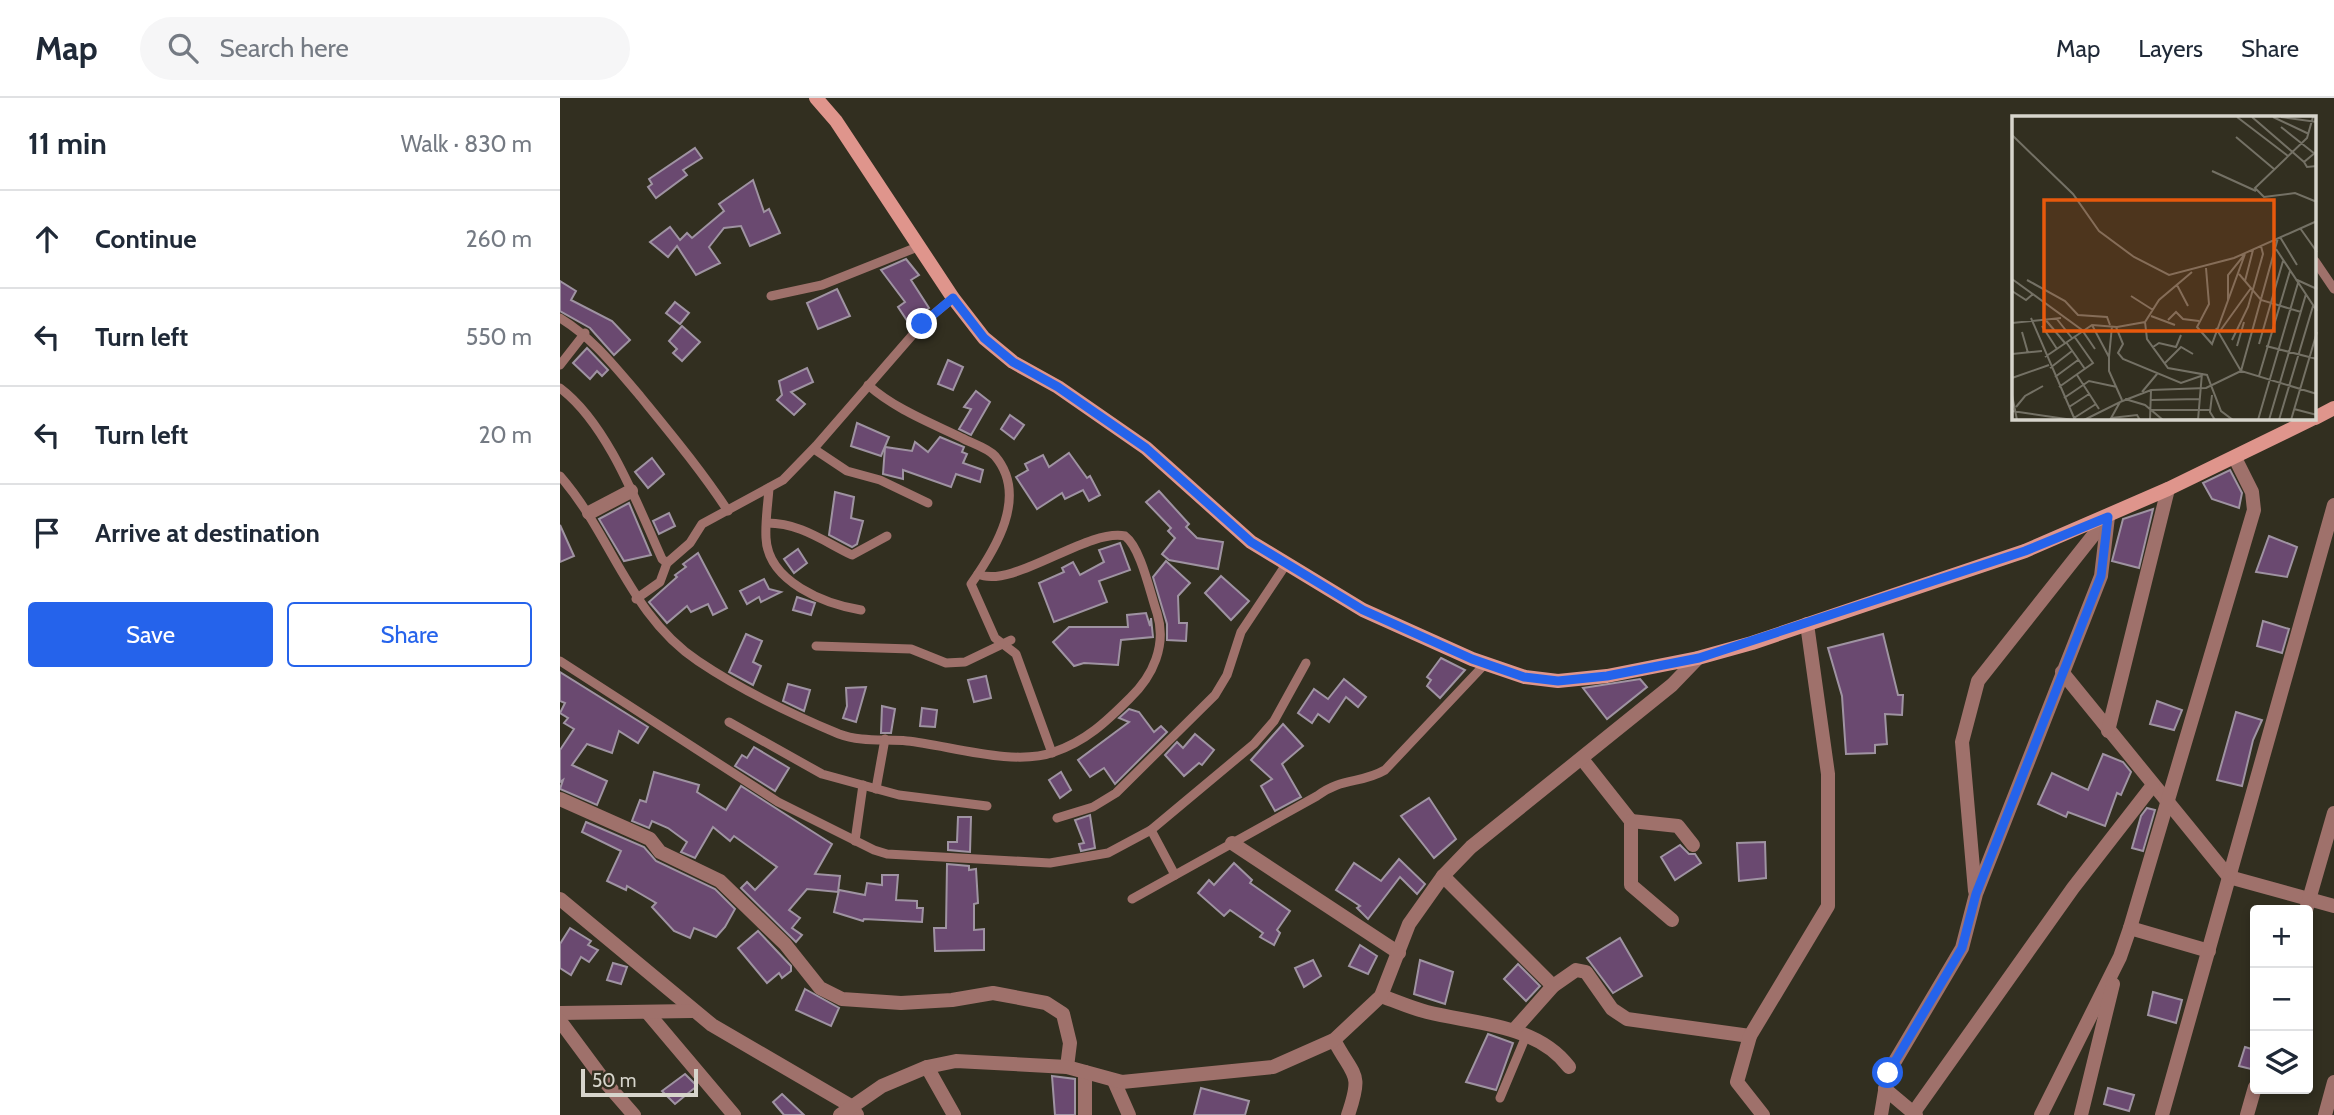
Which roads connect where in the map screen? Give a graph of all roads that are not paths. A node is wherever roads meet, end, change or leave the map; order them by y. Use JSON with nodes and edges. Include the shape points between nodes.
{"nodes":[{"id":1,"x":816,"y":98,"type":"edge"},
{"id":2,"x":920,"y":246,"type":"junction"},
{"id":3,"x":2316,"y":262,"type":"edge"},
{"id":4,"x":2334,"y":289,"type":"edge"},
{"id":5,"x":771,"y":296,"type":"dead end"},
{"id":6,"x":953,"y":298,"type":"junction"},
{"id":7,"x":560,"y":318,"type":"edge"},
{"id":8,"x":585,"y":333,"type":"junction"},
{"id":9,"x":560,"y":365,"type":"edge"},
{"id":10,"x":868,"y":384,"type":"junction"},
{"id":11,"x":560,"y":388,"type":"edge"},
{"id":12,"x":2334,"y":408,"type":"edge"},
{"id":13,"x":2316,"y":417,"type":"edge"},
{"id":14,"x":2291,"y":423,"type":"edge"},
{"id":15,"x":814,"y":449,"type":"junction"},
{"id":16,"x":2235,"y":458,"type":"junction"},
{"id":17,"x":560,"y":476,"type":"edge"},
{"id":18,"x":769,"y":488,"type":"junction"},
{"id":19,"x":2168,"y":489,"type":"junction"},
{"id":20,"x":631,"y":491,"type":"junction"},
{"id":21,"x":928,"y":503,"type":"dead end"},
{"id":22,"x":2334,"y":505,"type":"edge"},
{"id":23,"x":728,"y":511,"type":"junction"},
{"id":24,"x":589,"y":513,"type":"junction"},
{"id":25,"x":2108,"y":517,"type":"junction"},
{"id":26,"x":767,"y":523,"type":"junction"},
{"id":27,"x":887,"y":536,"type":"dead end"},
{"id":28,"x":667,"y":563,"type":"junction"},
{"id":29,"x":1287,"y":563,"type":"junction"},
{"id":30,"x":978,"y":574,"type":"junction"},
{"id":31,"x":636,"y":599,"type":"junction"},
{"id":32,"x":861,"y":610,"type":"dead end"},
{"id":33,"x":1807,"y":624,"type":"junction"},
{"id":34,"x":1007,"y":642,"type":"junction"},
{"id":35,"x":816,"y":646,"type":"dead end"},
{"id":36,"x":1699,"y":658,"type":"junction"},
{"id":37,"x":560,"y":661,"type":"edge"},
{"id":38,"x":1306,"y":663,"type":"dead end"},
{"id":39,"x":1485,"y":663,"type":"junction"},
{"id":40,"x":2062,"y":672,"type":"junction"},
{"id":41,"x":729,"y":722,"type":"dead end"},
{"id":42,"x":2108,"y":731,"type":"junction"},
{"id":43,"x":885,"y":739,"type":"junction"},
{"id":44,"x":1052,"y":753,"type":"junction"},
{"id":45,"x":1582,"y":759,"type":"junction"},
{"id":46,"x":863,"y":785,"type":"junction"},
{"id":47,"x":2153,"y":785,"type":"junction"},
{"id":48,"x":876,"y":789,"type":"junction"},
{"id":49,"x":560,"y":799,"type":"edge"},
{"id":50,"x":2169,"y":801,"type":"junction"},
{"id":51,"x":987,"y":806,"type":"dead end"},
{"id":52,"x":2334,"y":813,"type":"edge"},
{"id":53,"x":1058,"y":818,"type":"dead end"},
{"id":54,"x":1631,"y":821,"type":"junction"},
{"id":55,"x":1151,"y":830,"type":"junction"},
{"id":56,"x":855,"y":841,"type":"junction"},
{"id":57,"x":1232,"y":842,"type":"junction"},
{"id":58,"x":1693,"y":845,"type":"dead end"},
{"id":59,"x":1175,"y":875,"type":"junction"},
{"id":60,"x":1443,"y":876,"type":"junction"},
{"id":61,"x":2229,"y":877,"type":"junction"},
{"id":62,"x":1976,"y":894,"type":"junction"},
{"id":63,"x":1132,"y":899,"type":"dead end"},
{"id":64,"x":560,"y":900,"type":"edge"},
{"id":65,"x":2308,"y":905,"type":"edge"},
{"id":66,"x":2313,"y":905,"type":"edge"},
{"id":67,"x":2334,"y":906,"type":"edge"},
{"id":68,"x":1672,"y":920,"type":"dead end"},
{"id":69,"x":2130,"y":928,"type":"junction"},
{"id":70,"x":2208,"y":951,"type":"junction"},
{"id":71,"x":1399,"y":953,"type":"junction"},
{"id":72,"x":2120,"y":957,"type":"junction"},
{"id":73,"x":1553,"y":986,"type":"junction"},
{"id":74,"x":1381,"y":996,"type":"junction"},
{"id":75,"x":692,"y":1011,"type":"junction"},
{"id":76,"x":647,"y":1012,"type":"junction"},
{"id":77,"x":560,"y":1013,"type":"edge"},
{"id":78,"x":560,"y":1021,"type":"edge"},
{"id":79,"x":1520,"y":1033,"type":"junction"},
{"id":80,"x":1751,"y":1036,"type":"junction"},
{"id":81,"x":1334,"y":1040,"type":"junction"},
{"id":82,"x":927,"y":1067,"type":"junction"},
{"id":83,"x":1067,"y":1067,"type":"junction"},
{"id":84,"x":1569,"y":1067,"type":"dead end"},
{"id":85,"x":1084,"y":1072,"type":"junction"},
{"id":86,"x":1114,"y":1081,"type":"junction"},
{"id":87,"x":2334,"y":1083,"type":"edge"},
{"id":88,"x":1885,"y":1089,"type":"junction"},
{"id":89,"x":2253,"y":1094,"type":"edge"},
{"id":90,"x":1500,"y":1098,"type":"dead end"},
{"id":91,"x":850,"y":1112,"type":"edge"},
{"id":92,"x":1915,"y":1113,"type":"edge"},
{"id":93,"x":634,"y":1115,"type":"edge"},
{"id":94,"x":734,"y":1115,"type":"edge"},
{"id":95,"x":954,"y":1115,"type":"edge"},
{"id":96,"x":1085,"y":1115,"type":"edge"},
{"id":97,"x":1129,"y":1115,"type":"edge"},
{"id":98,"x":1348,"y":1115,"type":"edge"},
{"id":99,"x":1763,"y":1115,"type":"edge"},
{"id":100,"x":1881,"y":1115,"type":"edge"},
{"id":101,"x":2040,"y":1115,"type":"edge"},
{"id":102,"x":2081,"y":1115,"type":"edge"},
{"id":103,"x":2162,"y":1115,"type":"edge"},
{"id":104,"x":2247,"y":1115,"type":"edge"},
{"id":105,"x":2325,"y":1115,"type":"edge"}],
"edges":[{"from":1,"to":2,"type":"main road"},
{"from":2,"to":5,"type":"lane","via":[[822,285]]},
{"from":2,"to":6,"type":"main road"},
{"from":3,"to":4,"type":"lane"},
{"from":6,"to":10,"type":"lane","via":[[922,324]]},
{"from":6,"to":29,"type":"main road","via":[[984,338],[1013,362],[1146,448],[1251,542]]},
{"from":7,"to":8,"type":"lane"},
{"from":8,"to":9,"type":"lane"},
{"from":8,"to":23,"type":"lane","via":[[699,466]]},
{"from":10,"to":15,"type":"lane"},
{"from":10,"to":30,"type":"lane","via":[[886,401],[995,456],[1010,492],[1010,507],[990,558]]},
{"from":11,"to":20,"type":"lane","via":[[596,429]]},
{"from":12,"to":13,"type":"main road"},
{"from":14,"to":16,"type":"main road"},
{"from":15,"to":18,"type":"lane"},
{"from":15,"to":21,"type":"lane","via":[[847,471],[880,480]]},
{"from":16,"to":19,"type":"main road"},
{"from":16,"to":50,"type":"street","via":[[2252,492],[2254,510]]},
{"from":17,"to":24,"type":"lane"},
{"from":18,"to":23,"type":"lane"},
{"from":18,"to":26,"type":"lane"},
{"from":19,"to":25,"type":"main road"},
{"from":19,"to":42,"type":"street"},
{"from":20,"to":24,"type":"street"},
{"from":20,"to":28,"type":"lane"},
{"from":22,"to":61,"type":"street"},
{"from":23,"to":28,"type":"lane","via":[[702,524],[690,543]]},
{"from":24,"to":31,"type":"lane"},
{"from":25,"to":33,"type":"main road","via":[[2025,551]]},
{"from":25,"to":40,"type":"street","via":[[2101,576]]},
{"from":25,"to":62,"type":"street","via":[[1978,681],[1962,742]]},
{"from":26,"to":27,"type":"lane","via":[[802,528],[852,555]]},
{"from":26,"to":32,"type":"lane","via":[[765,541],[784,575],[826,601]]},
{"from":28,"to":31,"type":"lane","via":[[660,582]]},
{"from":29,"to":39,"type":"main road","via":[[1363,610]]},
{"from":29,"to":53,"type":"lane","via":[[1241,632],[1215,695],[1116,793],[1093,807]]},
{"from":30,"to":34,"type":"lane","via":[[971,584],[995,638]]},
{"from":30,"to":44,"type":"lane","via":[[986,578],[1011,572],[1118,534],[1135,549],[1159,619],[1156,663],[1146,683],[1094,734]]},
{"from":31,"to":43,"type":"lane","via":[[696,660],[762,698],[841,735]]},
{"from":33,"to":36,"type":"main road"},
{"from":33,"to":80,"type":"street","via":[[1828,774],[1828,906]]},
{"from":34,"to":35,"type":"lane","via":[[965,662],[946,663],[911,649]]},
{"from":34,"to":44,"type":"lane","via":[[1016,654]]},
{"from":36,"to":39,"type":"main road","via":[[1558,681],[1524,677]]},
{"from":36,"to":45,"type":"street"},
{"from":37,"to":56,"type":"lane","via":[[778,802]]},
{"from":38,"to":55,"type":"lane","via":[[1274,721],[1254,744]]},
{"from":39,"to":57,"type":"lane","via":[[1385,770],[1373,777],[1333,784]]},
{"from":40,"to":42,"type":"street"},
{"from":40,"to":62,"type":"street"},
{"from":41,"to":46,"type":"lane","via":[[822,774]]},
{"from":42,"to":47,"type":"street"},
{"from":43,"to":44,"type":"lane","via":[[1006,756]]},
{"from":43,"to":48,"type":"lane"},
{"from":45,"to":54,"type":"street"},
{"from":45,"to":60,"type":"street","via":[[1471,847]]},
{"from":46,"to":48,"type":"lane"},
{"from":46,"to":56,"type":"lane"},
{"from":47,"to":50,"type":"street"},
{"from":47,"to":92,"type":"street","via":[[2073,888]]},
{"from":48,"to":51,"type":"lane"},
{"from":49,"to":83,"type":"street","via":[[650,839],[660,852],[720,881],[785,944],[820,988],[842,999],[901,1003],[993,993],[1046,1003],[1063,1014],[1070,1043]]},
{"from":50,"to":61,"type":"street"},
{"from":50,"to":69,"type":"street"},
{"from":52,"to":65,"type":"street"},
{"from":54,"to":58,"type":"street","via":[[1678,826]]},
{"from":54,"to":68,"type":"street","via":[[1630,885]]},
{"from":55,"to":56,"type":"lane","via":[[1108,853],[1050,863],[887,854]]},
{"from":55,"to":59,"type":"lane"},
{"from":57,"to":59,"type":"lane"},
{"from":57,"to":71,"type":"street"},
{"from":59,"to":63,"type":"lane"},
{"from":60,"to":71,"type":"street","via":[[1409,925]]},
{"from":60,"to":73,"type":"street"},
{"from":61,"to":65,"type":"street"},
{"from":61,"to":70,"type":"street"},
{"from":62,"to":88,"type":"street","via":[[1962,948],[1888,1073]]},
{"from":64,"to":75,"type":"street"},
{"from":66,"to":67,"type":"street"},
{"from":69,"to":70,"type":"street"},
{"from":69,"to":72,"type":"street"},
{"from":70,"to":103,"type":"street"},
{"from":71,"to":74,"type":"street"},
{"from":72,"to":101,"type":"street"},
{"from":72,"to":102,"type":"street"},
{"from":73,"to":79,"type":"street"},
{"from":73,"to":80,"type":"street","via":[[1581,970],[1612,1009],[1627,1019]]},
{"from":74,"to":79,"type":"street"},
{"from":74,"to":81,"type":"street"},
{"from":75,"to":76,"type":"street"},
{"from":75,"to":91,"type":"street"},
{"from":76,"to":77,"type":"street"},
{"from":76,"to":94,"type":"street"},
{"from":78,"to":93,"type":"street"},
{"from":79,"to":84,"type":"street","via":[[1560,1056]]},
{"from":79,"to":90,"type":"lane"},
{"from":80,"to":99,"type":"street","via":[[1737,1082]]},
{"from":81,"to":86,"type":"street","via":[[1273,1067]]},
{"from":81,"to":98,"type":"street","via":[[1356,1073],[1356,1092]]},
{"from":82,"to":83,"type":"street","via":[[956,1061]]},
{"from":82,"to":91,"type":"street","via":[[882,1086]]},
{"from":82,"to":95,"type":"street"},
{"from":83,"to":85,"type":"street"},
{"from":85,"to":86,"type":"street"},
{"from":85,"to":96,"type":"street"},
{"from":86,"to":97,"type":"street"},
{"from":87,"to":105,"type":"street"},
{"from":88,"to":92,"type":"street"},
{"from":88,"to":100,"type":"street"},
{"from":89,"to":104,"type":"street"}]}
